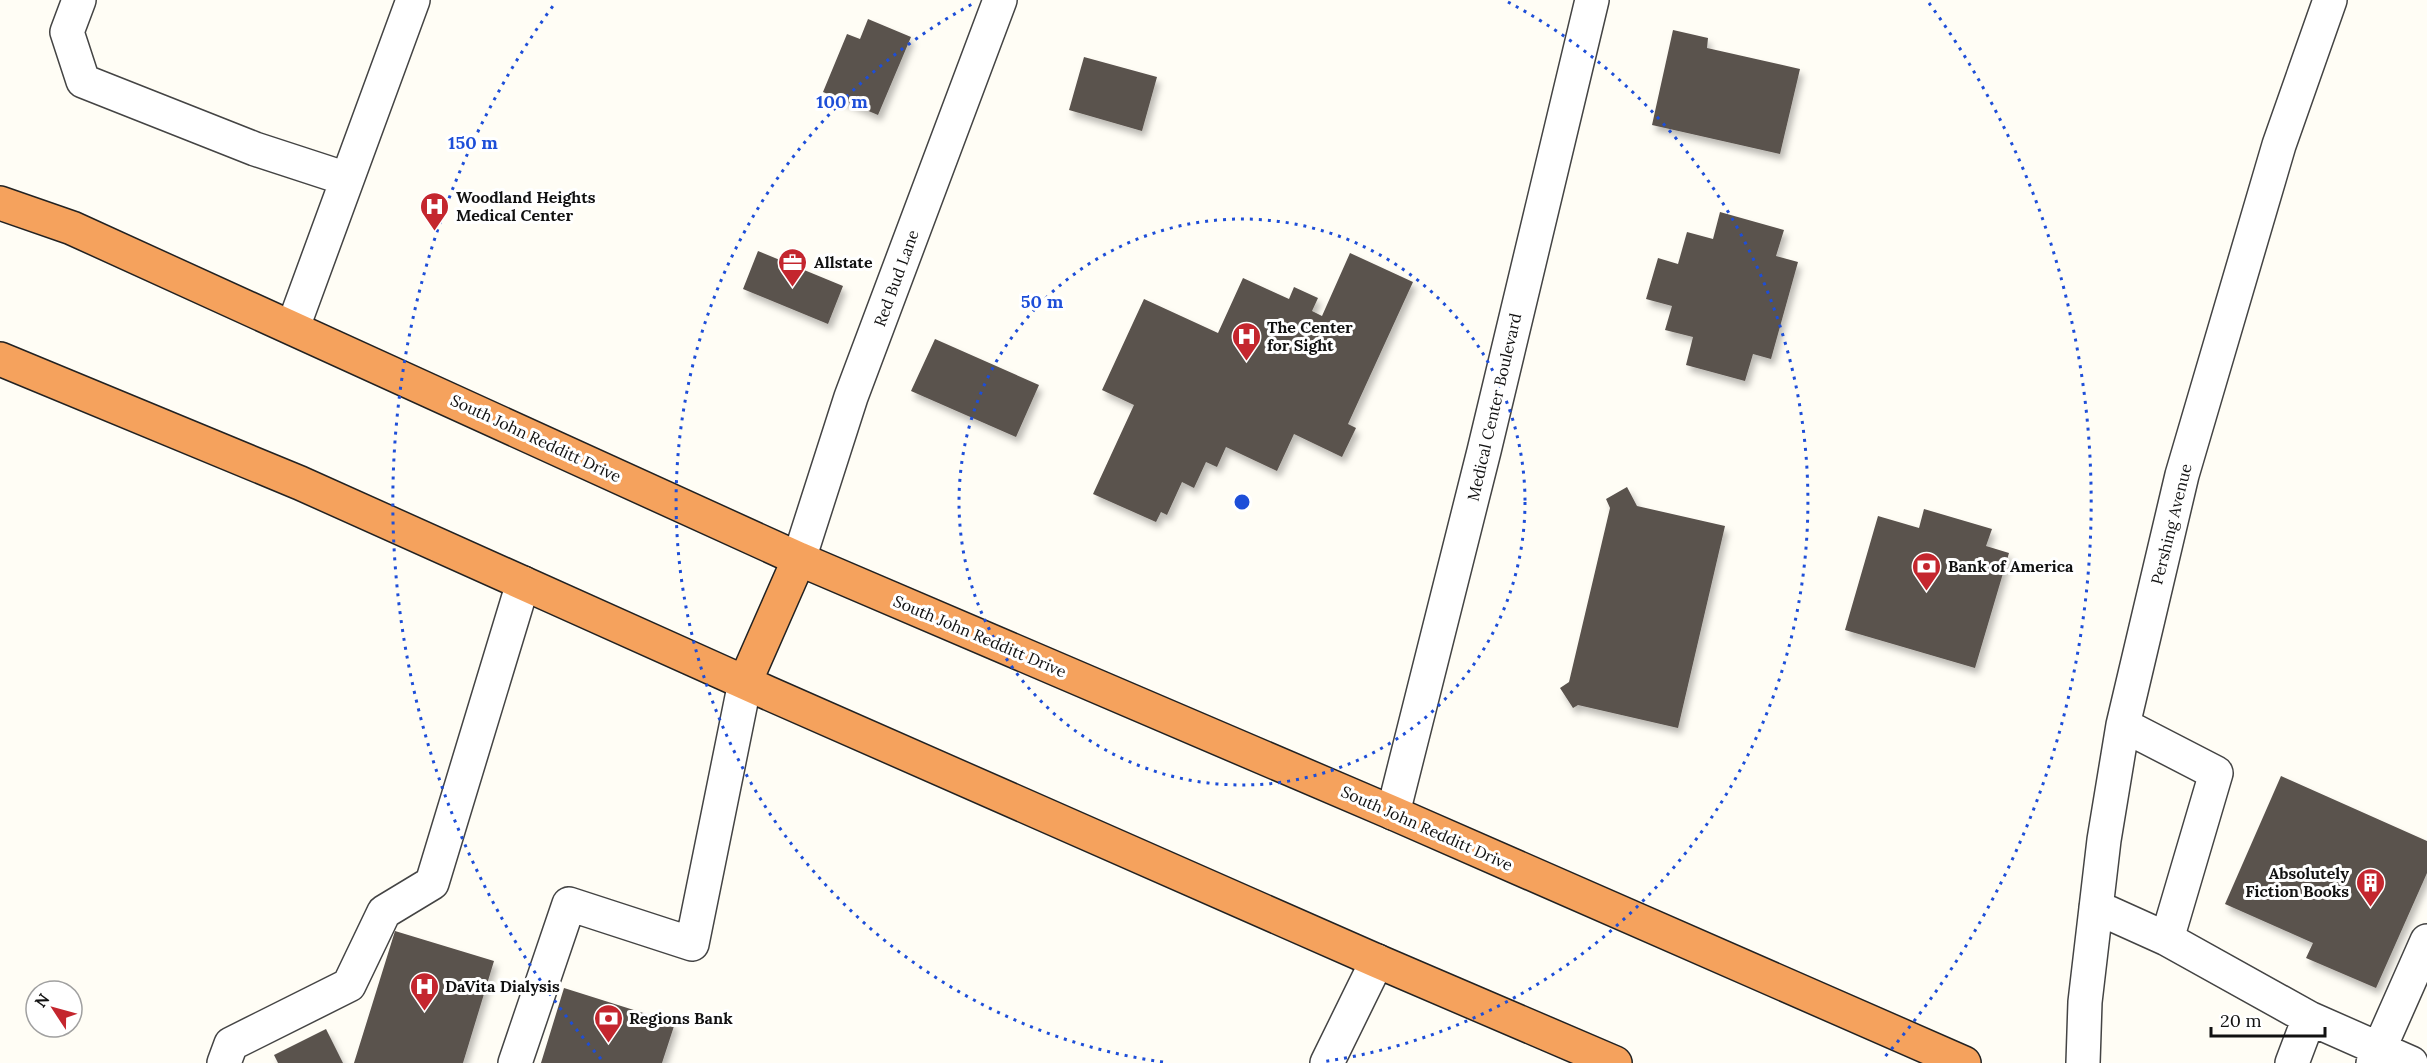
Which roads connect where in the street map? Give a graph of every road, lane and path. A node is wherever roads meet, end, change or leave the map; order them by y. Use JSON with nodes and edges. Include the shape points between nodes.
{"nodes":[{"id":1,"x":79,"y":0,"type":"edge"},
{"id":2,"x":413,"y":0,"type":"edge"},
{"id":3,"x":1000,"y":0,"type":"edge"},
{"id":4,"x":1592,"y":0,"type":"edge"},
{"id":5,"x":2330,"y":0,"type":"edge"},
{"id":6,"x":348,"y":179,"type":"junction"},
{"id":7,"x":0,"y":195,"type":"edge"},
{"id":8,"x":0,"y":203,"type":"edge"},
{"id":9,"x":42,"y":216,"type":"junction"},
{"id":10,"x":292,"y":327,"type":"junction"},
{"id":11,"x":1,"y":360,"type":"edge"},
{"id":12,"x":799,"y":559,"type":"junction"},
{"id":13,"x":523,"y":584,"type":"junction"},
{"id":14,"x":745,"y":682,"type":"junction"},
{"id":15,"x":2123,"y":725,"type":"junction"},
{"id":16,"x":1393,"y":813,"type":"junction"},
{"id":17,"x":2096,"y":907,"type":"junction"},
{"id":18,"x":2167,"y":939,"type":"junction"},
{"id":19,"x":2427,"y":941,"type":"edge"},
{"id":20,"x":1377,"y":961,"type":"junction"},
{"id":21,"x":2308,"y":1018,"type":"junction"},
{"id":22,"x":2375,"y":1056,"type":"edge"},
{"id":23,"x":224,"y":1063,"type":"edge"},
{"id":24,"x":515,"y":1063,"type":"edge"},
{"id":25,"x":1327,"y":1063,"type":"edge"},
{"id":26,"x":1615,"y":1063,"type":"edge"},
{"id":27,"x":1964,"y":1063,"type":"edge"},
{"id":28,"x":2083,"y":1063,"type":"edge"},
{"id":29,"x":2292,"y":1063,"type":"edge"},
{"id":30,"x":2411,"y":1063,"type":"edge"}],
"edges":[{"from":1,"to":6,"type":"street","via":[[68,32],[83,81],[255,149]]},
{"from":2,"to":6,"type":"street"},
{"from":3,"to":12,"type":"street","name":"Red Bud Lane","via":[[851,397]]},
{"from":4,"to":16,"type":"street","name":"Medical Center Boulevard"},
{"from":5,"to":15,"type":"street","name":"Pershing Avenue","via":[[2279,145],[2182,475]]},
{"from":6,"to":10,"type":"street"},
{"from":7,"to":9,"type":"highway"},
{"from":8,"to":9,"type":"highway","name":"South John Redditt Drive"},
{"from":9,"to":10,"type":"highway","name":"South John Redditt Drive"},
{"from":10,"to":12,"type":"highway","name":"South John Redditt Drive"},
{"from":11,"to":13,"type":"highway","via":[[300,483]]},
{"from":12,"to":14,"type":"highway"},
{"from":12,"to":16,"type":"highway","name":"South John Redditt Drive"},
{"from":13,"to":14,"type":"highway"},
{"from":13,"to":23,"type":"street","via":[[432,883],[384,912],[349,985],[231,1044]]},
{"from":14,"to":20,"type":"highway"},
{"from":14,"to":24,"type":"street","via":[[692,944],[569,904]]},
{"from":15,"to":17,"type":"street","name":"Pershing Avenue"},
{"from":15,"to":18,"type":"street","via":[[2216,773]]},
{"from":16,"to":27,"type":"highway","name":"South John Redditt Drive"},
{"from":17,"to":18,"type":"street"},
{"from":17,"to":28,"type":"street","name":"Pershing Avenue","via":[[2085,1002]]},
{"from":18,"to":21,"type":"street"},
{"from":19,"to":22,"type":"street"},
{"from":20,"to":25,"type":"street"},
{"from":20,"to":26,"type":"highway"},
{"from":21,"to":22,"type":"street"},
{"from":21,"to":29,"type":"street"},
{"from":22,"to":30,"type":"street"}]}
